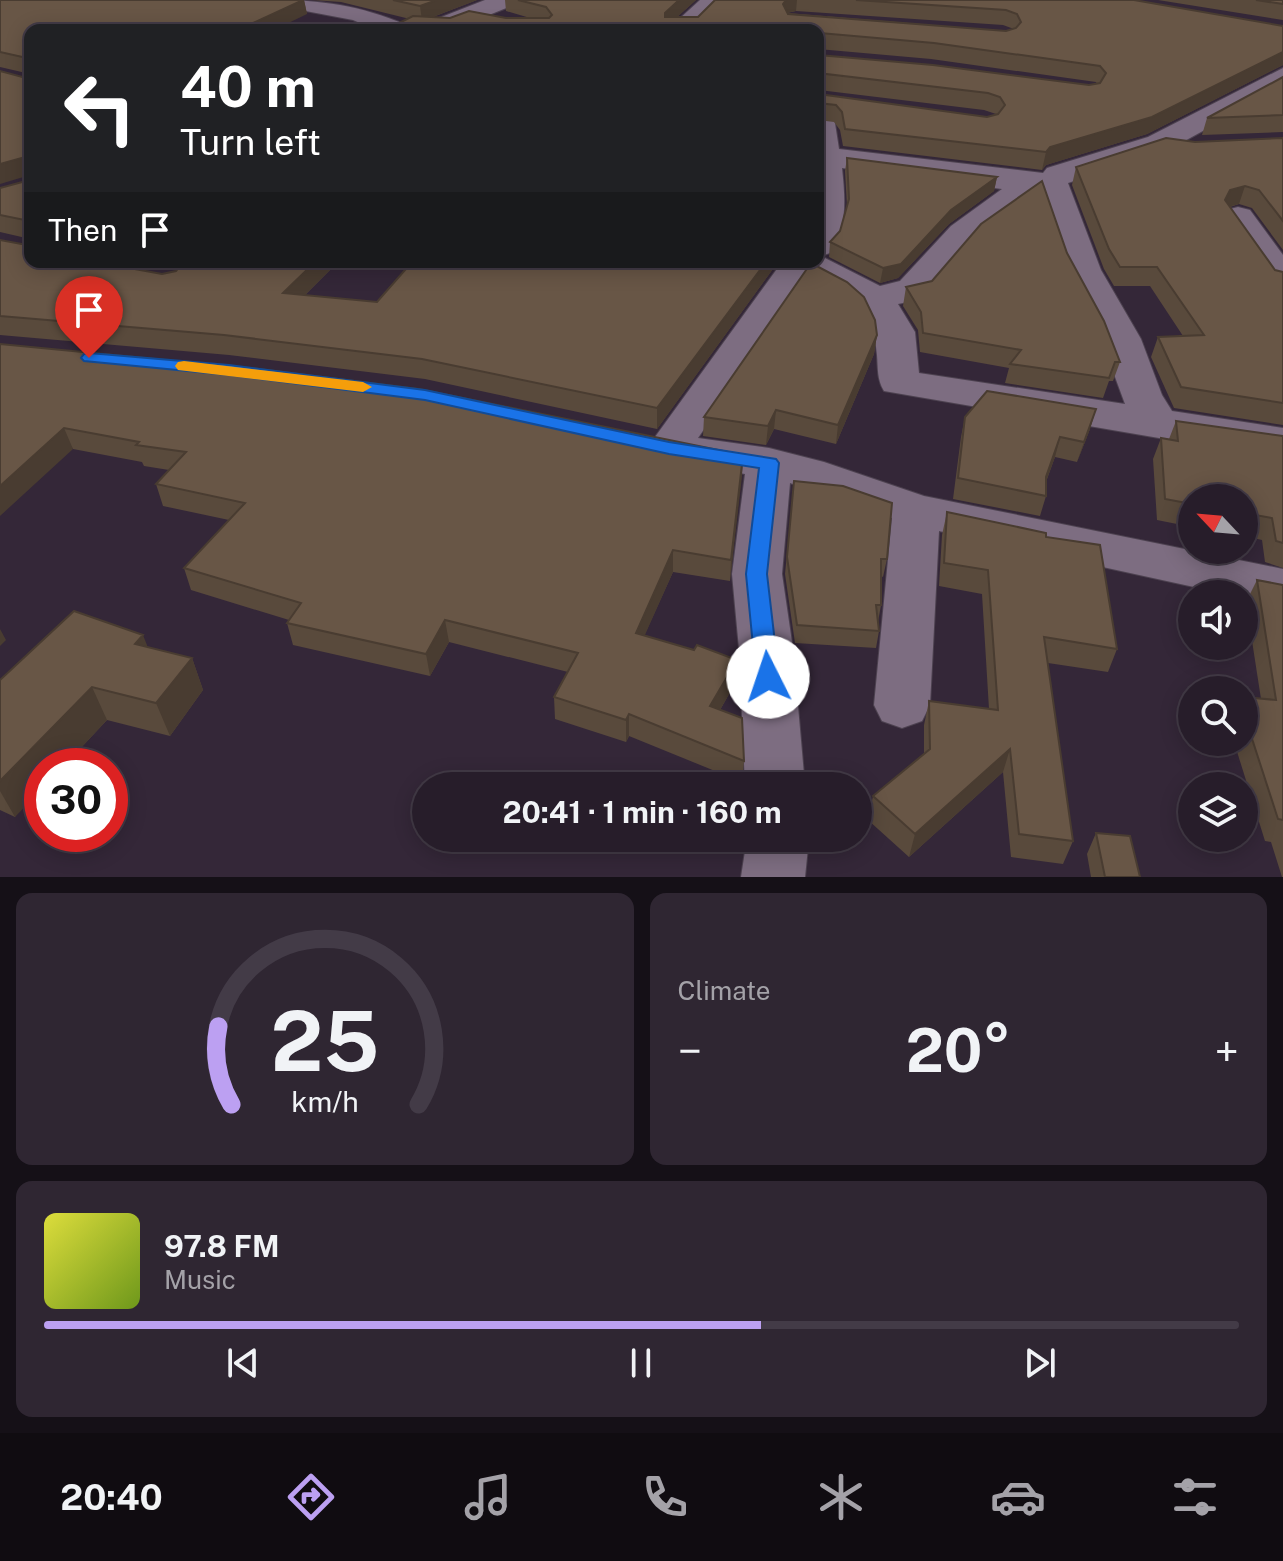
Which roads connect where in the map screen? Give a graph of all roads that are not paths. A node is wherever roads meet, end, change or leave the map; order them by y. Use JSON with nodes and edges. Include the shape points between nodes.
{"nodes":[{"id":1,"x":282,"y":0,"type":"edge"},
{"id":2,"x":714,"y":0,"type":"edge"},
{"id":3,"x":507,"y":11,"type":"edge"},
{"id":4,"x":383,"y":24,"type":"edge"},
{"id":5,"x":444,"y":24,"type":"edge"},
{"id":6,"x":687,"y":24,"type":"edge"},
{"id":7,"x":1283,"y":76,"type":"edge"},
{"id":8,"x":827,"y":102,"type":"edge"},
{"id":9,"x":1159,"y":143,"type":"junction"},
{"id":10,"x":1217,"y":147,"type":"edge"},
{"id":11,"x":826,"y":157,"type":"junction"},
{"id":12,"x":1041,"y":183,"type":"junction"},
{"id":13,"x":1238,"y":217,"type":"edge"},
{"id":14,"x":824,"y":224,"type":"edge"},
{"id":15,"x":824,"y":259,"type":"edge"},
{"id":16,"x":801,"y":268,"type":"edge"},
{"id":17,"x":1283,"y":280,"type":"edge"},
{"id":18,"x":894,"y":294,"type":"junction"},
{"id":19,"x":1152,"y":412,"type":"junction"},
{"id":20,"x":623,"y":438,"type":"edge"},
{"id":21,"x":1283,"y":442,"type":"edge"},
{"id":22,"x":669,"y":448,"type":"junction"},
{"id":23,"x":769,"y":463,"type":"junction"},
{"id":24,"x":916,"y":510,"type":"junction"},
{"id":25,"x":1283,"y":588,"type":"edge"},
{"id":26,"x":902,"y":705,"type":"dead end"},
{"id":27,"x":774,"y":772,"type":"edge"},
{"id":28,"x":776,"y":852,"type":"edge"},
{"id":29,"x":773,"y":877,"type":"edge"}],
"edges":[{"from":1,"to":4,"type":"street","via":[[359,14]]},
{"from":2,"to":6,"type":"street"},
{"from":3,"to":5,"type":"street","via":[[465,15]]},
{"from":7,"to":9,"type":"street"},
{"from":8,"to":11,"type":"street"},
{"from":9,"to":10,"type":"street"},
{"from":9,"to":12,"type":"street"},
{"from":11,"to":12,"type":"street"},
{"from":11,"to":14,"type":"street"},
{"from":12,"to":18,"type":"street","via":[[963,233]]},
{"from":12,"to":19,"type":"street"},
{"from":13,"to":17,"type":"street"},
{"from":15,"to":18,"type":"street"},
{"from":16,"to":22,"type":"street"},
{"from":18,"to":19,"type":"street","via":[[899,382]]},
{"from":19,"to":21,"type":"street"},
{"from":20,"to":22,"type":"street"},
{"from":22,"to":23,"type":"street"},
{"from":23,"to":24,"type":"street"},
{"from":23,"to":27,"type":"street","via":[[757,574]]},
{"from":24,"to":25,"type":"street"},
{"from":24,"to":26,"type":"street"},
{"from":28,"to":29,"type":"street"}]}
